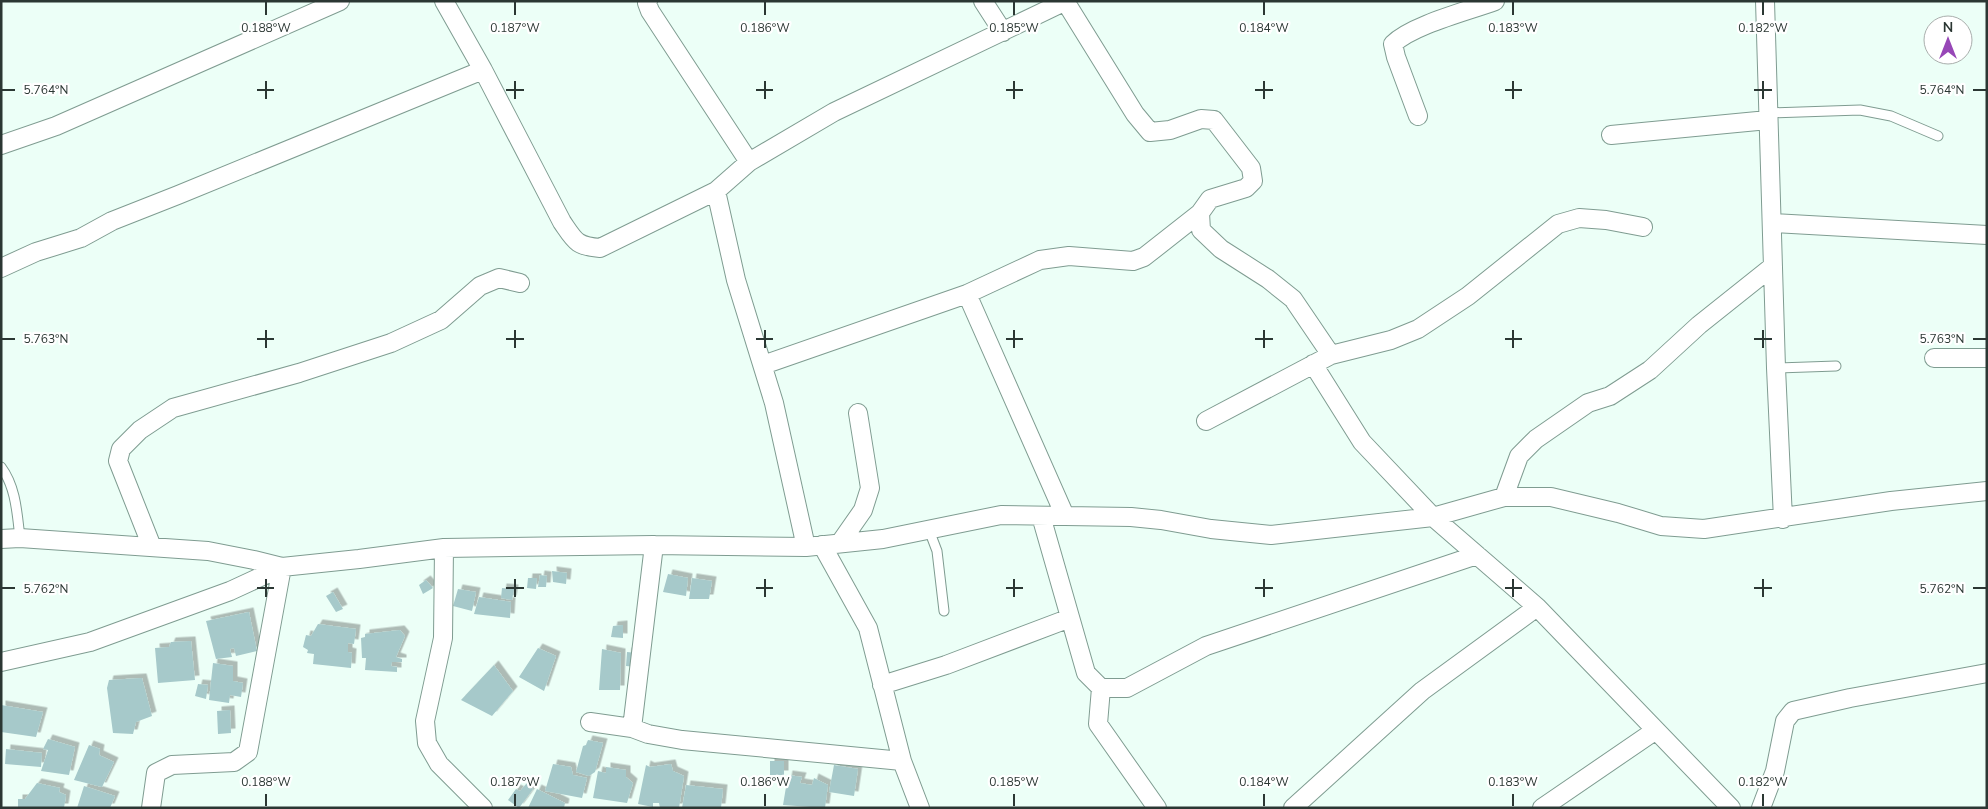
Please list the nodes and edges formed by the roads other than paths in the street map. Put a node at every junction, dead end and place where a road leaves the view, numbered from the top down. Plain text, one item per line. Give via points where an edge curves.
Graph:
1 (340, 1) edge
2 (444, 1) edge
3 (983, 1) edge
4 (1066, 1) edge
5 (1495, 1) edge
6 (1765, 1) edge
7 (646, 2) edge
8 (1003, 32) junction
9 (483, 70) junction
10 (1418, 116) dead end
11 (1768, 116) junction
12 (1611, 135) dead end
13 (1938, 136) dead end
14 (1, 146) edge
15 (749, 162) junction
16 (716, 191) junction
17 (1200, 213) junction
18 (1772, 223) junction
19 (1642, 227) dead end
20 (1987, 235) edge
21 (1773, 266) junction
22 (1, 268) edge
23 (520, 283) dead end
24 (967, 294) junction
25 (1331, 355) junction
26 (1934, 358) dead end
27 (1987, 358) edge
28 (1313, 364) junction
29 (763, 365) junction
30 (1836, 366) dead end
31 (1776, 368) junction
32 (858, 413) dead end
33 (1206, 421) dead end
34 (1, 466) edge
35 (1987, 491) edge
36 (1504, 497) junction
37 (1040, 516) junction
38 (1065, 516) junction
39 (1433, 517) junction
40 (1783, 519) junction
41 (929, 530) junction
42 (20, 538) junction
43 (1, 539) edge
44 (654, 544) junction
45 (823, 545) junction
46 (152, 547) junction
47 (444, 548) junction
48 (1477, 555) junction
49 (282, 567) junction
50 (1537, 607) junction
51 (944, 610) dead end
52 (1070, 618) junction
53 (1, 662) edge
54 (1987, 673) edge
55 (882, 685) junction
56 (1101, 688) junction
57 (590, 722) dead end
58 (632, 728) junction
59 (1656, 730) junction
60 (902, 761) junction
61 (151, 808) edge
62 (483, 808) edge
63 (920, 808) edge
64 (1157, 808) edge
65 (1293, 808) edge
66 (1542, 808) edge
67 (1731, 808) edge
68 (1761, 808) edge

1 - 14 street via 56,126
2 - 9 street
3 - 8 street
4 - 8 street
4 - 17 street via 1135,114 1150,132 1170,130 1201,119 1214,120 1251,168 1253,181 1246,188 1210,199
5 - 10 street via 1401,36 1393,44
6 - 11 street
7 - 15 street
8 - 15 street via 834,112
9 - 16 street via 562,222 572,238 584,247 600,248
9 - 22 street via 154,203 81,238 36,252
11 - 12 street
11 - 13 lane via 1860,110 1891,116
11 - 18 street
15 - 16 street
16 - 29 street via 736,280
17 - 24 street via 1144,257 1133,261 1054,257 1040,260
17 - 25 street via 1201,230 1221,249 1293,299
18 - 20 street
18 - 21 street
19 - 25 street via 1579,218 1558,224 1468,296 1418,329 1391,340
21 - 31 street
21 - 36 street via 1699,325 1650,370 1610,396 1588,403 1536,439 1519,456
23 - 46 street via 499,278 480,286 441,320 391,343 173,408 140,430 121,449 118,461
24 - 29 street
24 - 38 street
25 - 28 street
26 - 27 street
28 - 33 street
28 - 39 street via 1362,442
29 - 45 street
30 - 31 lane
31 - 40 street
32 - 45 street via 870,488 863,510
34 - 42 lane via 16,499
35 - 40 street via 1891,501
36 - 39 street
36 - 40 street via 1551,497 1661,526 1704,529
37 - 38 street
37 - 41 street via 1001,515
37 - 52 street
38 - 39 street via 1131,517 1271,535
39 - 48 street
41 - 45 street
41 - 51 lane via 937,552
42 - 43 street
42 - 46 street
44 - 45 street
44 - 47 street
44 - 58 street
45 - 55 street via 868,628
46 - 49 street via 208,551
47 - 49 street
47 - 62 street via 443,638 424,722 426,743 439,764
48 - 50 street
48 - 56 street via 1206,646 1127,688
49 - 53 street via 230,591 90,642
49 - 61 street via 248,752 234,762 172,765 156,773
50 - 59 street
50 - 65 street via 1422,691
52 - 55 street via 946,665
52 - 56 street via 1086,673
54 - 68 street via 1792,711 1784,721 1775,771
55 - 60 street
56 - 64 street via 1098,724
57 - 58 street
58 - 60 street via 682,740
59 - 66 street
59 - 67 street
60 - 63 street

